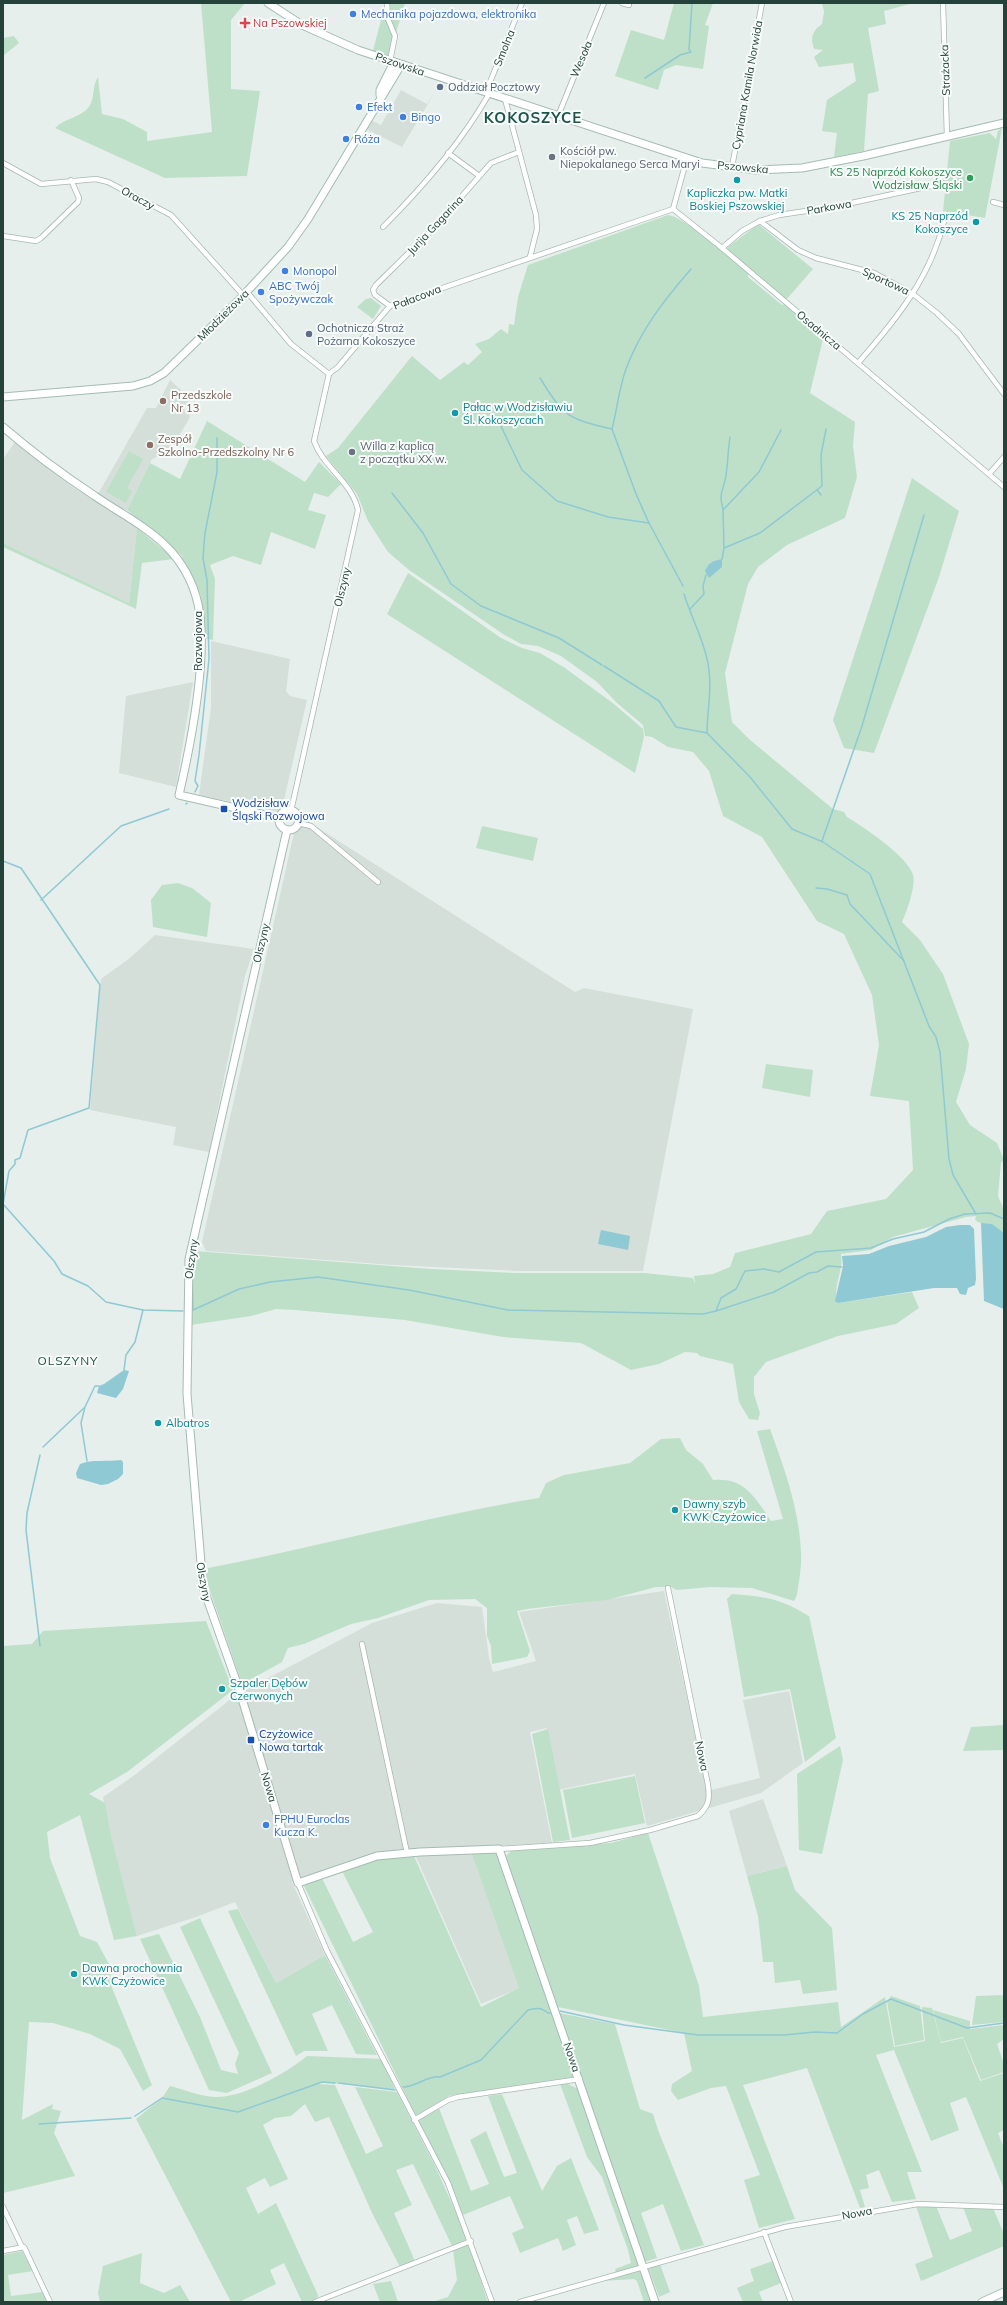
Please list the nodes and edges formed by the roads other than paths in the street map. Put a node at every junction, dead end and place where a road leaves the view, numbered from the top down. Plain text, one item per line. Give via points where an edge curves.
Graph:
1 (268, 3) edge
2 (387, 3) edge
3 (522, 3) edge
4 (604, 3) edge
5 (622, 3) edge
6 (762, 3) edge
7 (943, 3) edge
8 (630, 5) dead end
9 (395, 62) junction
10 (487, 93) junction
11 (505, 99) junction
12 (558, 116) junction
13 (1004, 124) edge
14 (948, 137) junction
15 (519, 152) junction
16 (448, 153) junction
17 (687, 158) junction
18 (3, 163) edge
19 (732, 167) junction
20 (478, 175) junction
21 (71, 180) junction
22 (944, 183) dead end
23 (993, 202) dead end
24 (1004, 205) edge
25 (673, 209) junction
26 (760, 221) junction
27 (944, 221) dead end
28 (383, 227) dead end
29 (3, 236) edge
30 (722, 248) junction
31 (530, 257) junction
32 (245, 293) junction
33 (913, 294) junction
34 (390, 306) junction
35 (858, 363) junction
36 (329, 374) junction
37 (1004, 394) edge
38 (3, 397) edge
39 (3, 427) edge
40 (1004, 457) edge
41 (989, 474) junction
42 (1004, 487) edge
43 (291, 811) junction
44 (279, 818) junction
45 (298, 823) junction
46 (286, 830) junction
47 (378, 882) dead end
48 (668, 1588) dead end
49 (362, 1644) dead end
50 (240, 1692) joint
51 (499, 1849) junction
52 (407, 1853) junction
53 (298, 1883) junction
54 (580, 2079) junction
55 (414, 2120) junction
56 (3, 2207) edge
57 (1004, 2207) edge
58 (764, 2232) junction
59 (471, 2241) junction
60 (22, 2247) junction
61 (3, 2251) edge
62 (643, 2266) junction
63 (1004, 2292) edge
64 (50, 2302) edge
65 (315, 2302) edge
66 (492, 2302) edge
67 (520, 2302) edge
68 (655, 2302) edge
69 (791, 2302) edge
70 (982, 2302) edge

1 - 9 street, Pszowska via 302,25 358,50
2 - 9 street via 388,18 395,36
3 - 10 street, Smolna
4 - 12 street, Wesoła
5 - 8 street
6 - 19 street, Cypriana Kamila Norwida
7 - 14 street, Strażacka
9 - 10 street, Pszowska
9 - 32 street, Młodzieżowa via 380,96 308,219 288,247
10 - 11 street, Pszowska
10 - 16 street, Smolna via 476,116
11 - 12 street, Pszowska
11 - 15 street
12 - 17 street, Pszowska
13 - 14 street, Pszowska
14 - 19 street, Pszowska via 802,168 756,170
15 - 20 street, Jurija Gagarina via 497,159
15 - 31 street via 536,215 537,229
16 - 20 street
16 - 28 street, Smolna via 410,200
17 - 19 street, Pszowska
17 - 25 street
18 - 21 street, Oraczy via 41,184
20 - 34 street, Jurija Gagarina via 434,228 376,285 373,290 375,295
21 - 29 street via 79,198 78,202 41,238 29,240
21 - 32 street, Oraczy via 90,178 108,182 171,215
22 - 26 street, Parkowa via 833,207 779,215
23 - 24 street
25 - 30 street, Osadnicza
25 - 31 street, Pałacowa
26 - 30 street, Parkowa via 742,231
26 - 33 street, Sportowa via 798,250 816,258 874,274
27 - 33 street via 928,269
30 - 35 street, Osadnicza
31 - 34 street, Pałacowa
32 - 36 street, Oraczy via 291,344
32 - 38 street, Młodzieżowa via 164,373 150,381 133,386
33 - 35 street
33 - 37 street, Sportowa via 959,334
34 - 36 street, Pałacowa via 338,367
35 - 41 street, Osadnicza
36 - 43 street, Olszyny via 314,441 318,451 355,498 358,510
39 - 44 street, Rozwojowa via 48,463 159,539 175,555 189,578 199,614 200,667 192,736 179,795
40 - 41 street
41 - 42 street, Osadnicza
43 - 44 street via 284,812
43 - 45 street via 297,815
44 - 46 street via 280,826
45 - 46 street via 295,828
45 - 47 street via 311,826
46 - 50 street, Olszyny via 187,1276 187,1394 202,1578
48 - 51 street, Nowa via 708,1785 708,1805 698,1816 613,1839
49 - 52 street
50 - 53 street, Nowa
51 - 52 street, Nowa
51 - 54 street, Nowa
52 - 53 street, Nowa via 377,1856
53 - 55 street, Nowa via 327,1951
54 - 55 street via 458,2097
54 - 62 street, Nowa
55 - 59 street, Nowa via 448,2183
56 - 60 street
57 - 58 street, Nowa via 918,2204 893,2206
58 - 62 street, Nowa
58 - 69 street
59 - 65 street
59 - 66 street, Nowa
60 - 61 street
60 - 64 street
62 - 67 street, Nowa
62 - 68 street, Nowa
63 - 70 street

